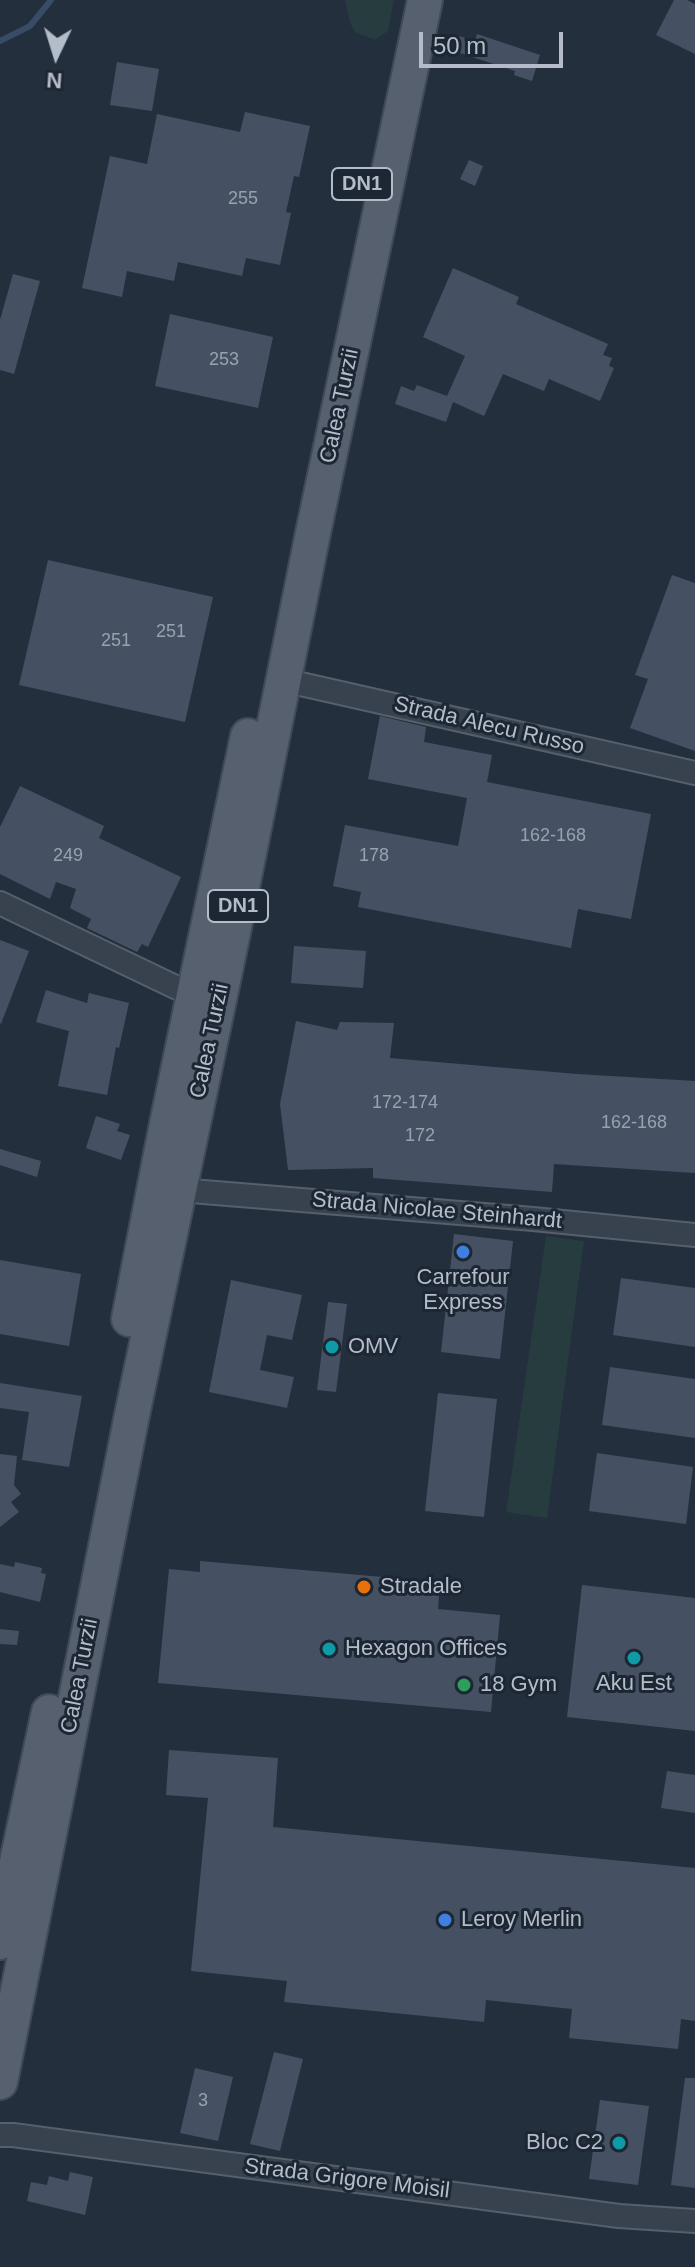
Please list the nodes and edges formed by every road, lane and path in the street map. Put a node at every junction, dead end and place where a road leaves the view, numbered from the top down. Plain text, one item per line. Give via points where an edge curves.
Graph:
1 (401, 0) edge
2 (425, 0) edge
3 (283, 680) junction
4 (695, 773) edge
5 (0, 903) edge
6 (194, 996) junction
7 (179, 1190) junction
8 (695, 1235) edge
9 (0, 1942) edge
10 (0, 2082) edge
11 (0, 2135) edge
12 (695, 2221) edge

1 - 6 main road, Calea Turzii / DN1
2 - 3 main road, Calea Turzii / DN1
3 - 4 street, Strada Alecu Russo
3 - 7 main road, Calea Turzii / DN1
5 - 6 street
6 - 9 main road, Calea Turzii / DN1
7 - 8 street, Strada Nicolae Steinhardt
7 - 10 main road, Calea Turzii / DN1
11 - 12 street, Strada Grigore Moisil via 619,2216

